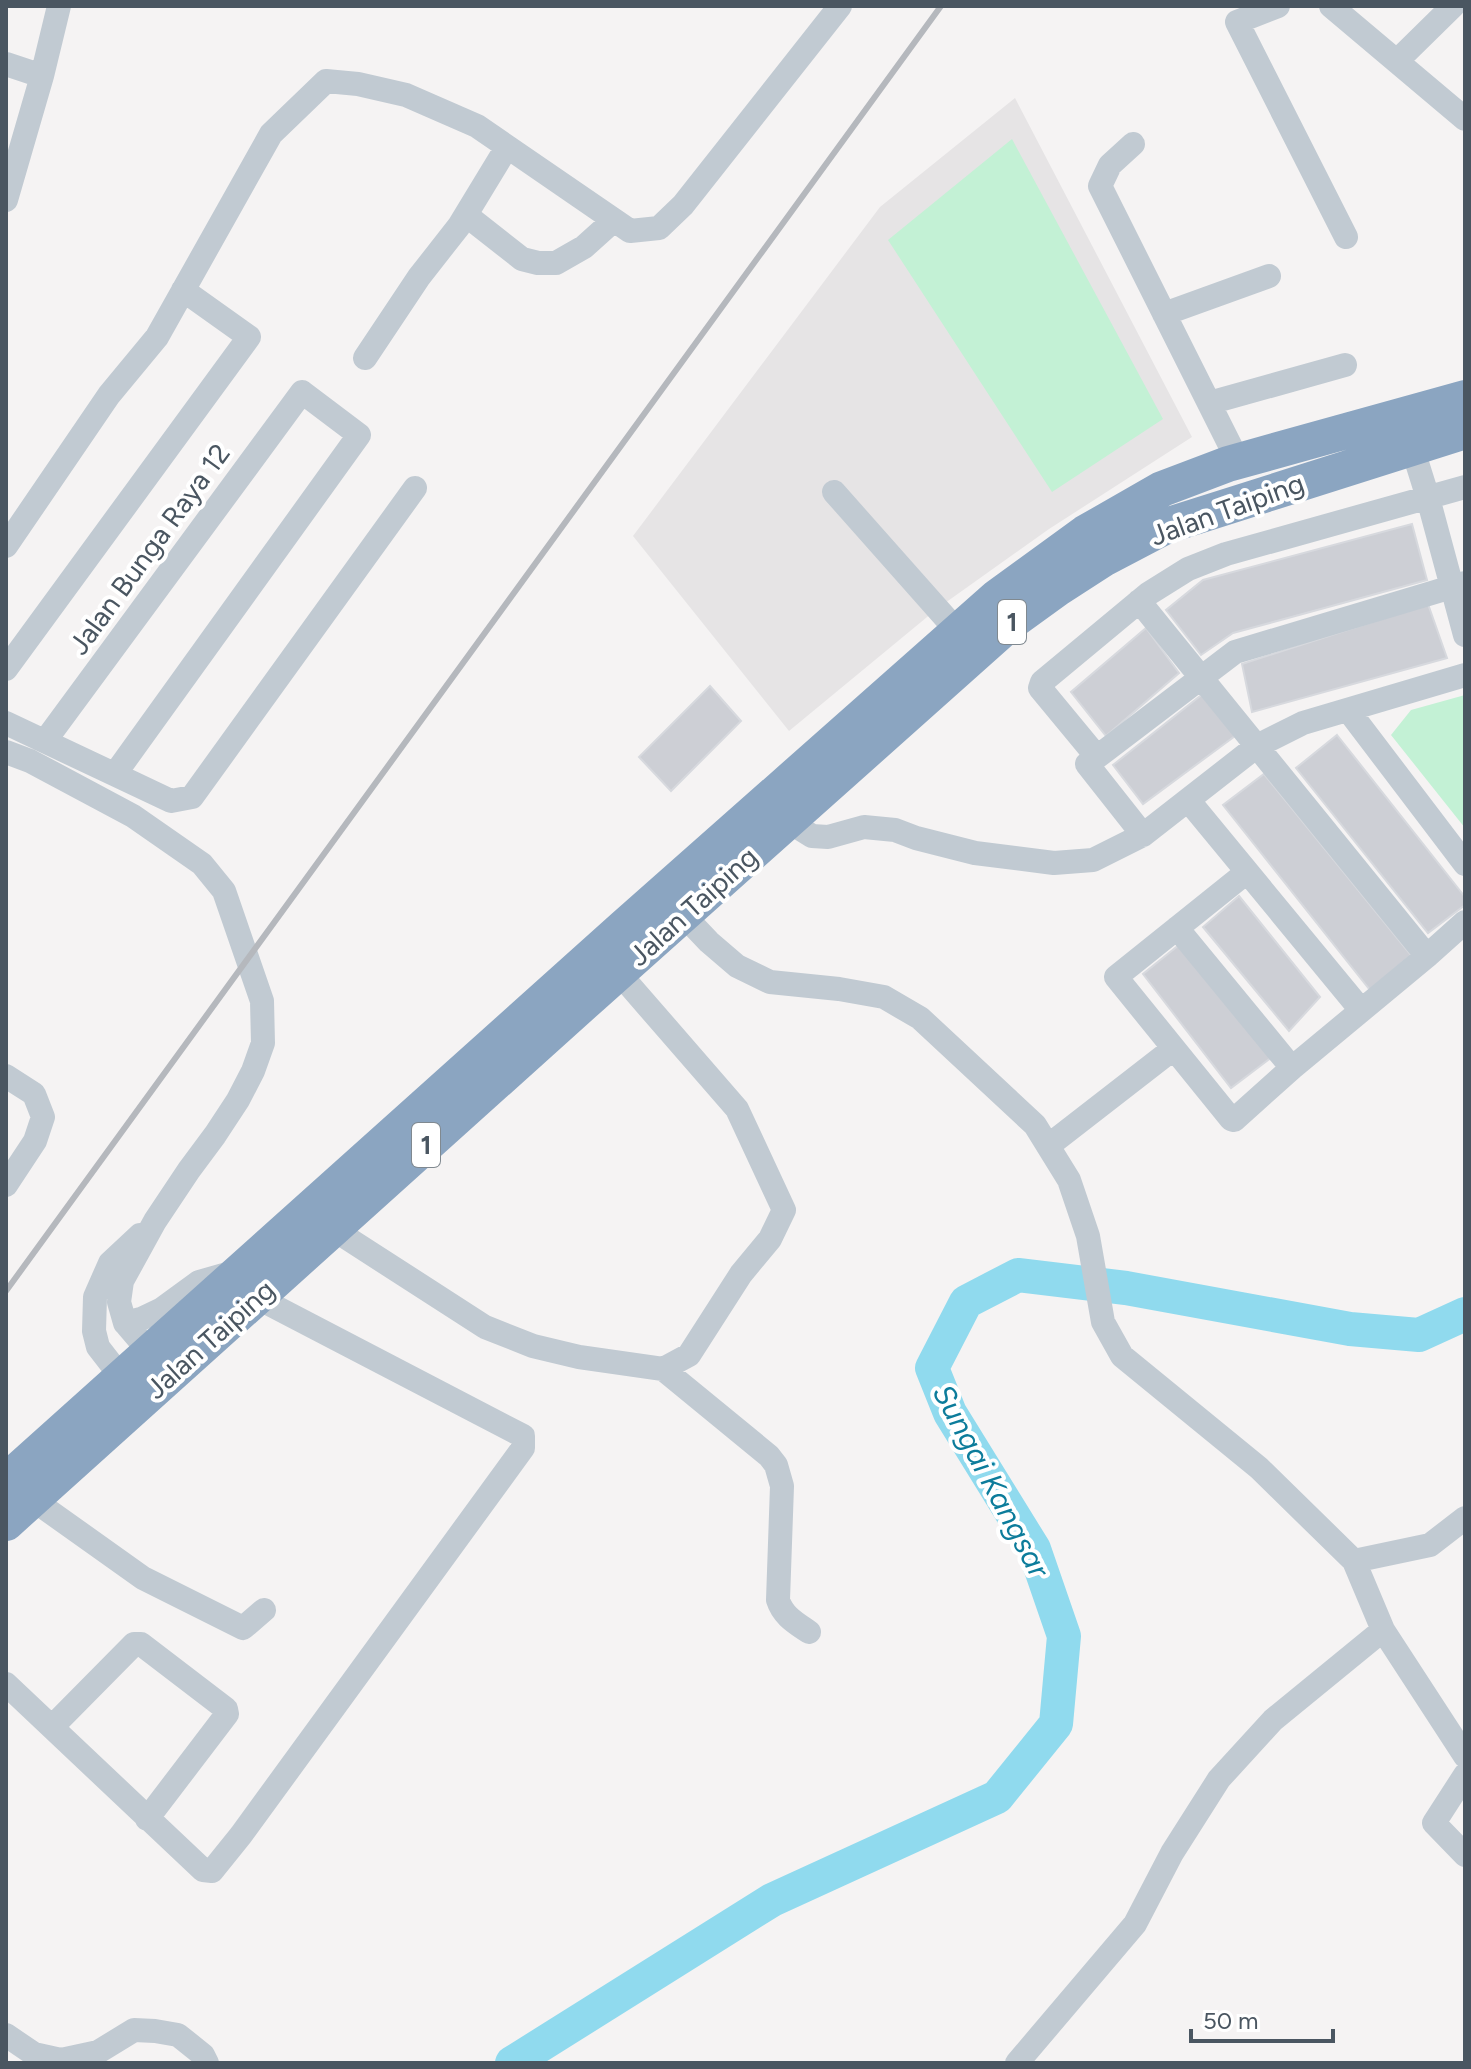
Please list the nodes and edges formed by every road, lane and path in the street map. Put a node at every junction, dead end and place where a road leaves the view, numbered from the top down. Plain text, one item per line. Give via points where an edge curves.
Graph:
1 (59, 6) edge
2 (840, 6) edge
3 (1278, 6) edge
4 (1331, 6) edge
5 (1453, 6) edge
6 (1397, 61) junction
7 (6, 64) edge
8 (42, 76) junction
9 (1465, 119) edge
10 (1133, 144) dead end
11 (507, 147) junction
12 (6, 200) edge
13 (466, 215) junction
14 (614, 220) junction
15 (1346, 237) dead end
16 (1269, 276) dead end
17 (183, 290) junction
18 (1164, 314) junction
19 (365, 358) dead end
20 (1345, 365) dead end
21 (1465, 398) edge
22 (1209, 403) junction
23 (1465, 431) edge
24 (1407, 432) junction
25 (1238, 461) junction
26 (1465, 487) edge
27 (415, 488) dead end
28 (834, 492) dead end
29 (1428, 498) junction
30 (6, 546) edge
31 (1458, 585) edge
32 (1139, 601) junction
33 (1465, 635) edge
34 (968, 642) junction
35 (6, 669) edge
36 (1465, 675) edge
37 (1201, 677) junction
38 (1348, 710) junction
39 (6, 723) edge
40 (45, 741) junction
41 (1257, 746) junction
42 (6, 752) edge
43 (1097, 757) junction
44 (115, 774) junction
45 (1188, 800) junction
46 (788, 821) junction
47 (1143, 835) junction
48 (1465, 864) edge
49 (1247, 872) junction
50 (673, 904) junction
51 (1465, 922) edge
52 (1177, 928) junction
53 (1427, 956) junction
54 (618, 972) junction
55 (1361, 1010) junction
56 (1173, 1049) junction
57 (1292, 1068) junction
58 (6, 1076) edge
59 (1048, 1146) junction
60 (6, 1185) edge
61 (155, 1221) junction
62 (333, 1229) junction
63 (249, 1283) junction
64 (125, 1323) junction
65 (160, 1364) junction
66 (663, 1369) junction
67 (132, 1389) junction
68 (15, 1501) edge
69 (1465, 1518) edge
70 (1354, 1561) junction
71 (264, 1610) dead end
72 (1383, 1630) junction
73 (809, 1632) dead end
74 (6, 1684) edge
75 (52, 1727) junction
76 (1465, 1756) edge
77 (1465, 1775) edge
78 (147, 1819) junction
79 (1465, 1855) edge
80 (6, 2035) edge
81 (207, 2063) edge
82 (1017, 2063) edge

1 - 8 street
2 - 14 street via 683,205 659,228 630,231
3 - 15 street via 1237,22
4 - 6 street
5 - 6 street
6 - 9 street
7 - 8 street
8 - 12 street
10 - 18 street via 1110,165 1100,186
11 - 13 street
11 - 14 street
11 - 17 street via 477,126 406,95 326,81 271,134
13 - 14 street via 522,259 538,263 556,263
13 - 19 street
16 - 18 street
17 - 30 street via 157,337 109,395
17 - 35 street via 249,337
18 - 22 street
20 - 22 street
21 - 24 highway, Jalan Taiping / 1
22 - 25 street
23 - 24 highway, Jalan Taiping / 1
24 - 25 highway, Jalan Taiping / 1
24 - 29 street
24 - 34 highway, Jalan Taiping / 1 via 1166,526 1105,558 1010,623
25 - 34 highway, Jalan Taiping / 1 via 1162,489 1085,533 997,597
26 - 29 street
27 - 44 street via 192,797 171,801
28 - 34 street
29 - 31 street
29 - 32 street via 1226,554 1188,569
31 - 33 street
31 - 37 street via 1235,652
32 - 37 street
32 - 43 street via 1046,677 1040,688
34 - 46 highway, Jalan Taiping / 1
34 - 50 highway, Jalan Taiping / 1
36 - 38 street
37 - 41 street
37 - 43 street
38 - 41 street via 1303,723
38 - 48 street
39 - 40 street
40 - 44 street
40 - 44 street, Jalan Bunga Raya 12 via 302,392 359,435
41 - 45 street
41 - 53 street
42 - 61 street via 133,816 202,864 224,891 262,1001 263,1043 253,1071
43 - 47 street via 1087,764
45 - 47 street
45 - 49 street
46 - 47 street via 812,836 864,827 895,830 975,853 1054,863 1093,860
46 - 50 highway, Jalan Taiping / 1
49 - 52 street
49 - 55 street
50 - 54 highway, Jalan Taiping / 1
50 - 59 street via 737,966 770,982 884,997 920,1018 1035,1125
50 - 63 highway, Jalan Taiping / 1
51 - 53 street
52 - 56 street via 1116,977
52 - 57 street
53 - 55 street
54 - 62 highway, Jalan Taiping / 1
54 - 66 street via 737,1109 784,1210 770,1239 689,1355
55 - 57 street
56 - 57 street via 1234,1120
56 - 59 street
58 - 60 street via 34,1094 43,1117 35,1141
59 - 70 street via 1069,1180 1088,1236 1103,1322 1122,1356 1259,1468
61 - 64 street via 122,1281 119,1302
61 - 67 street via 110,1263 95,1297 98,1347
62 - 63 highway, Jalan Taiping / 1
62 - 66 street via 485,1327 579,1357
63 - 64 street via 199,1282 162,1309
63 - 65 highway, Jalan Taiping / 1
63 - 78 street via 523,1436 523,1448 212,1871 203,1870
64 - 65 street
65 - 67 highway, Jalan Taiping / 1
66 - 73 street via 776,1465 782,1486 778,1600 788,1617
67 - 68 highway, Jalan Taiping / 1
68 - 71 street via 143,1578 243,1628
69 - 70 street via 1430,1545
70 - 72 street
72 - 76 street
72 - 82 street via 1273,1720 1219,1779 1135,1924
74 - 75 street
75 - 78 street
75 - 78 street via 134,1644 141,1644 226,1709
77 - 79 street via 1434,1823
80 - 81 street via 34,2054 61,2060 98,2052 134,2030 155,2031 178,2035

